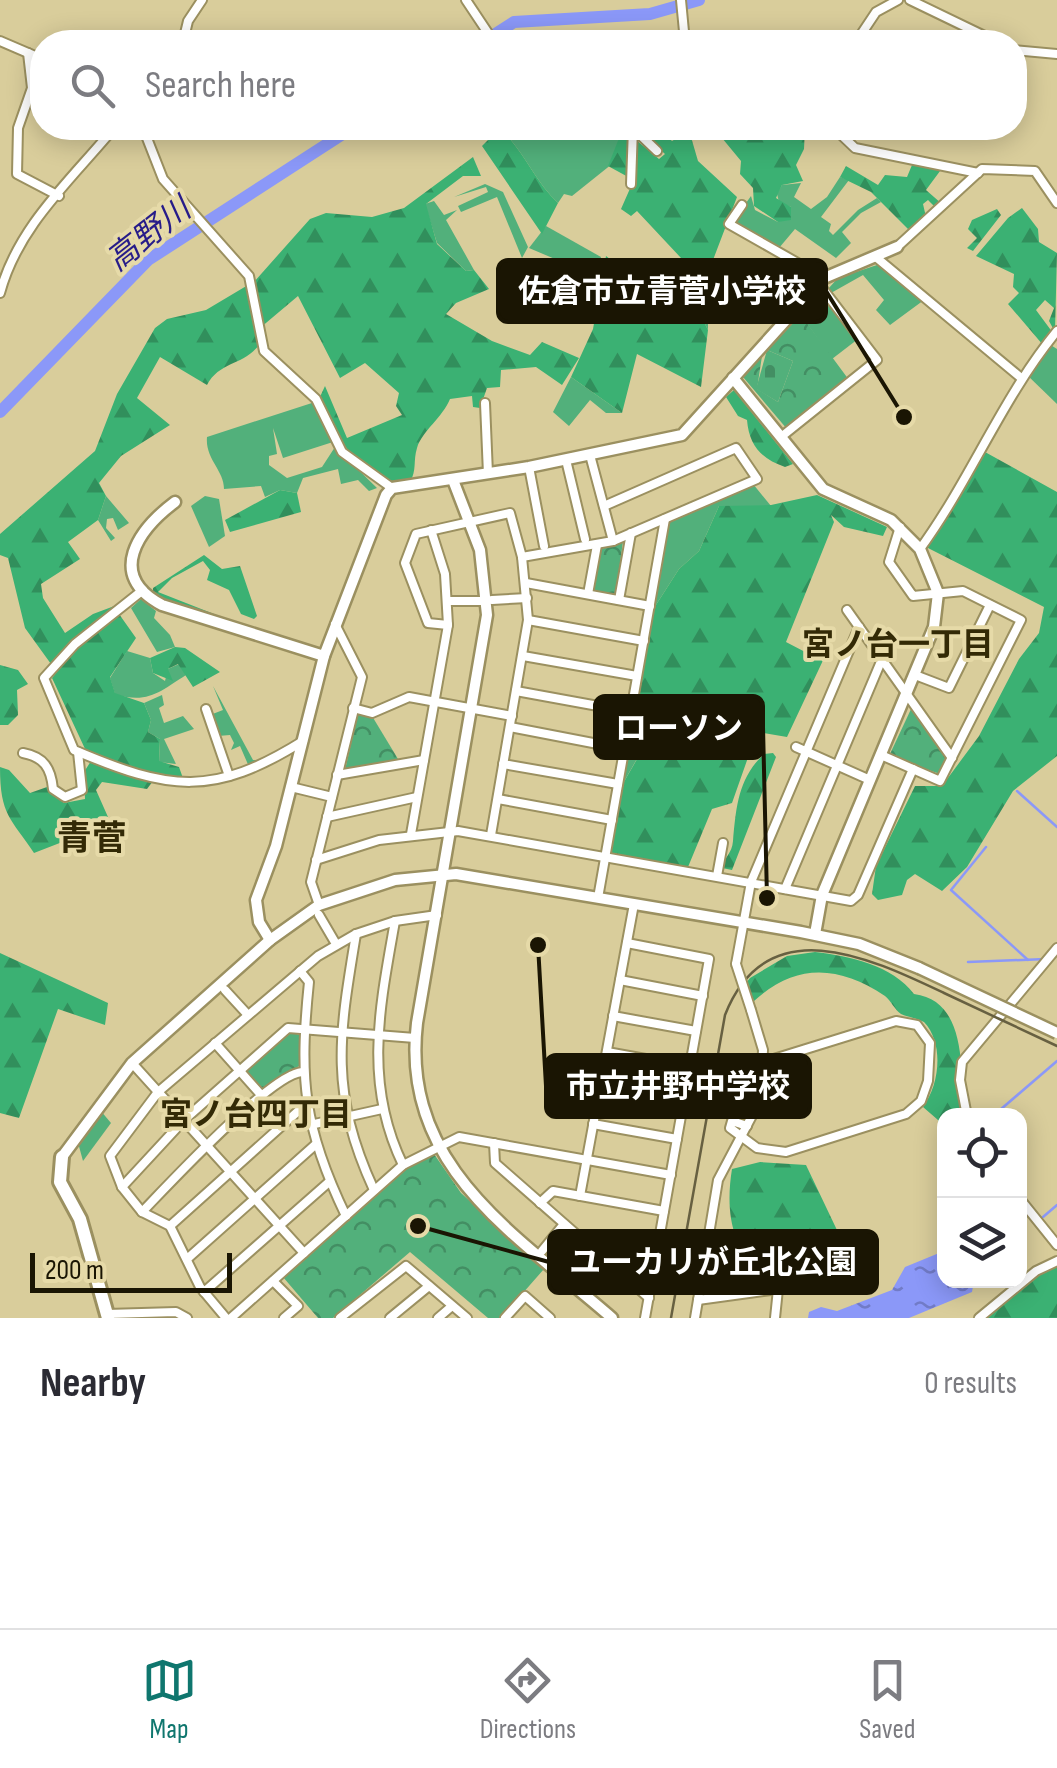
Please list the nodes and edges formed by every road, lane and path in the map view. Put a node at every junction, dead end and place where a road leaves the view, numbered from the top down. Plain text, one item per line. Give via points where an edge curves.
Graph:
1 (202, 0) edge
2 (466, 0) edge
3 (681, 0) edge
4 (898, 0) edge
5 (910, 0) edge
6 (186, 30) edge
7 (486, 30) edge
8 (683, 30) edge
9 (864, 30) edge
10 (972, 30) edge
11 (0, 41) edge
12 (1027, 51) edge
13 (28, 53) joint
14 (1057, 54) edge
15 (30, 70) edge
16 (30, 94) edge
17 (104, 140) edge
18 (147, 140) edge
19 (631, 140) edge
20 (645, 140) edge
21 (847, 140) edge
22 (657, 151) dead end
23 (978, 173) junction
24 (1056, 178) edge
25 (630, 184) dead end
26 (1046, 184) junction
27 (59, 196) junction
28 (1057, 203) edge
29 (742, 205) dead end
30 (898, 247) joint
31 (877, 258) junction
32 (822, 281) junction
33 (0, 293) edge
34 (1057, 331) edge
35 (733, 378) junction
36 (1020, 378) junction
37 (485, 403) dead end
38 (780, 437) junction
39 (590, 455) junction
40 (566, 460) junction
41 (528, 467) junction
42 (488, 474) junction
43 (453, 480) junction
44 (392, 488) junction
45 (175, 502) dead end
46 (604, 506) junction
47 (665, 519) junction
48 (470, 522) junction
49 (900, 527) junction
50 (431, 530) junction
51 (631, 532) junction
52 (585, 539) dead end
53 (612, 541) junction
54 (597, 545) junction
55 (544, 546) dead end
56 (920, 549) junction
57 (522, 557) junction
58 (526, 583) junction
59 (143, 590) junction
60 (938, 593) junction
61 (588, 594) junction
62 (527, 598) junction
63 (619, 600) junction
64 (448, 601) junction
65 (990, 605) junction
66 (650, 606) junction
67 (847, 610) dead end
68 (528, 620) junction
69 (335, 623) junction
70 (448, 625) junction
71 (859, 627) junction
72 (644, 641) junction
73 (324, 656) junction
74 (523, 656) junction
75 (882, 660) junction
76 (915, 674) junction
77 (637, 676) junction
78 (516, 691) junction
79 (907, 694) junction
80 (434, 702) junction
81 (206, 708) dead end
82 (353, 708) junction
83 (472, 710) junction
84 (631, 712) junction
85 (512, 716) junction
86 (510, 727) junction
87 (303, 740) junction
88 (796, 747) dead end
89 (624, 749) junction
90 (78, 752) junction
91 (806, 752) junction
92 (23, 753) dead end
93 (881, 755) junction
94 (952, 758) junction
95 (424, 760) junction
96 (504, 764) junction
97 (837, 765) junction
98 (913, 769) junction
99 (338, 775) junction
100 (229, 776) junction
101 (870, 780) junction
102 (618, 784) junction
103 (291, 787) junction
104 (332, 797) junction
105 (418, 797) junction
106 (498, 799) junction
107 (327, 817) junction
108 (612, 820) junction
109 (452, 832) junction
110 (411, 834) junction
111 (491, 835) junction
112 (723, 843) dead end
113 (605, 856) junction
114 (316, 860) junction
115 (445, 873) junction
116 (717, 876) junction
117 (751, 882) junction
118 (784, 888) junction
119 (822, 895) junction
120 (598, 898) junction
121 (634, 904) junction
122 (319, 910) junction
123 (437, 915) junction
124 (395, 920) junction
125 (744, 923) junction
126 (356, 934) junction
127 (815, 934) junction
128 (270, 940) junction
129 (626, 943) junction
130 (336, 944) junction
131 (1057, 948) edge
132 (300, 971) junction
133 (620, 980) junction
134 (225, 990) dead end
135 (703, 996) junction
136 (248, 1016) junction
137 (613, 1016) junction
138 (304, 1029) junction
139 (696, 1031) junction
140 (340, 1032) junction
141 (1057, 1033) edge
142 (375, 1035) junction
143 (415, 1038) junction
144 (215, 1043) junction
145 (606, 1052) junction
146 (764, 1062) junction
147 (132, 1063) junction
148 (690, 1067) junction
149 (240, 1071) junction
150 (302, 1072) junction
151 (600, 1087) junction
152 (158, 1092) junction
153 (262, 1096) junction
154 (684, 1102) junction
155 (306, 1105) junction
156 (965, 1108) edge
157 (382, 1109) junction
158 (347, 1117) junction
159 (184, 1120) junction
160 (593, 1124) junction
161 (310, 1125) junction
162 (747, 1126) junction
163 (740, 1138) junction
164 (677, 1139) junction
165 (494, 1143) junction
166 (316, 1144) junction
167 (207, 1146) junction
168 (438, 1147) junction
169 (62, 1156) joint
170 (587, 1160) junction
171 (402, 1165) junction
172 (231, 1172) junction
173 (671, 1175) junction
174 (329, 1182) junction
175 (122, 1187) junction
176 (374, 1190) junction
177 (580, 1196) junction
178 (255, 1199) junction
179 (540, 1203) junction
180 (1027, 1208) edge
181 (664, 1211) junction
182 (142, 1212) junction
183 (346, 1216) junction
184 (564, 1224) junction
185 (170, 1226) junction
186 (280, 1226) junction
187 (1057, 1245) edge
188 (658, 1247) junction
189 (542, 1250) dead end
190 (595, 1250) junction
191 (304, 1253) junction
192 (706, 1256) junction
193 (187, 1259) junction
194 (1057, 1261) edge
195 (273, 1281) junction
196 (429, 1286) junction
197 (780, 1289) junction
198 (204, 1292) junction
199 (649, 1298) junction
200 (698, 1300) junction
201 (452, 1306) junction
202 (107, 1316) edge
203 (187, 1318) edge
204 (228, 1318) edge
205 (284, 1318) edge
206 (340, 1318) edge
207 (390, 1318) edge
208 (438, 1318) edge
209 (467, 1318) edge
210 (505, 1318) edge
211 (550, 1318) edge
212 (612, 1318) edge
213 (645, 1318) edge
214 (695, 1318) edge
215 (774, 1318) edge
216 (979, 1318) edge

1 - 6 street
2 - 7 street
3 - 8 street
4 - 9 street via 876,12
5 - 10 street
11 - 13 street
12 - 14 street
13 - 15 street
16 - 27 street via 18,128 16,174
17 - 27 street
18 - 44 street via 155,168 249,276 259,337 272,361 316,399 348,459
19 - 25 street
20 - 22 street
21 - 23 street via 855,148
23 - 26 street via 1035,171
23 - 30 street
24 - 26 street
26 - 28 street
27 - 33 street via 22,236
29 - 32 street via 729,224
30 - 31 street
31 - 32 street
31 - 36 street
32 - 35 street
32 - 38 street via 877,360
34 - 36 street
35 - 38 street
35 - 39 street via 682,435
36 - 56 street via 951,506
37 - 42 street
38 - 49 street via 830,494
39 - 40 street
39 - 46 street
40 - 41 street
40 - 52 street
41 - 42 street
41 - 55 street
42 - 43 street
43 - 44 street
43 - 48 street
44 - 69 street
45 - 59 street via 137,539 134,570
46 - 47 street via 736,448 756,479
46 - 53 street
47 - 51 street
47 - 66 street
48 - 50 street
48 - 57 street via 510,513
48 - 83 street via 488,600
49 - 56 street
49 - 60 street via 889,562 913,596
50 - 64 street
50 - 70 street via 416,534 405,563 428,623
51 - 53 street
51 - 63 street
53 - 54 street
54 - 57 street
54 - 61 street
56 - 60 street
57 - 58 street
58 - 61 street
58 - 62 street
59 - 73 street via 162,605
59 - 90 street via 44,678
60 - 65 street via 963,591
60 - 76 street via 936,621
61 - 63 street
62 - 64 street
62 - 68 street
63 - 66 street
64 - 70 street
65 - 76 street via 949,688
65 - 94 street via 1021,620
66 - 72 street
67 - 71 street
68 - 72 street
68 - 74 street
69 - 73 street
69 - 82 street via 362,677
70 - 80 street
71 - 75 street
71 - 91 street
72 - 77 street
73 - 87 street
74 - 77 street
74 - 78 street
75 - 79 street
75 - 97 street
76 - 79 street
77 - 84 street
78 - 84 street
78 - 85 street
79 - 93 street
79 - 94 street
80 - 82 street via 410,697 372,713
80 - 83 street
80 - 95 street
81 - 100 street
82 - 99 street
83 - 85 street
83 - 109 street
84 - 89 street
85 - 86 street
86 - 89 street
86 - 96 street
87 - 100 street via 254,771
87 - 103 street
88 - 91 street
89 - 102 street
90 - 92 street via 82,790 64,797 53,789 42,761
90 - 100 street via 166,783
91 - 97 street
91 - 117 street
93 - 98 street
93 - 101 street
94 - 98 street via 940,781
95 - 99 street
95 - 105 street
96 - 102 street
96 - 106 street
97 - 101 street
97 - 118 street
98 - 119 street via 857,898
99 - 104 street
101 - 119 street
102 - 108 street
103 - 104 street
103 - 128 street via 256,900
104 - 107 street
105 - 107 street
105 - 110 street
106 - 108 street
106 - 111 street
107 - 114 street
108 - 113 street
109 - 110 street
109 - 111 street
109 - 115 street
110 - 114 street
111 - 113 street
112 - 116 street
113 - 116 street
113 - 120 street
114 - 122 street via 311,888
115 - 120 street
115 - 122 street via 369,886
115 - 123 street
116 - 117 street
117 - 118 street
117 - 125 street
118 - 119 street
119 - 127 street
120 - 121 street
121 - 125 street
121 - 129 street
122 - 128 street
122 - 130 street
123 - 124 street
123 - 143 street
124 - 126 street
124 - 142 street
125 - 127 street
125 - 146 street, bridge via 736,964
126 - 130 street
126 - 140 street
127 - 141 street, bridge via 919,968
128 - 147 street
129 - 133 street
129 - 135 street via 709,959
130 - 132 street
131 - 156 street via 962,1062
132 - 136 street
132 - 138 street via 309,982
133 - 135 street
133 - 137 street
134 - 136 street
135 - 139 street
136 - 144 street
137 - 139 street
137 - 145 street
138 - 140 street
138 - 149 street via 288,1028
138 - 150 street
139 - 148 street
140 - 142 street
140 - 158 street
142 - 143 street
142 - 157 street
143 - 168 street via 418,1092
144 - 149 street
144 - 152 street
145 - 148 street
145 - 151 street
146 - 162 street
146 - 163 street via 896,1020 920,1028 931,1048 926,1092 903,1116 786,1152
147 - 152 street
147 - 169 street
148 - 154 street
149 - 153 street
149 - 159 street
150 - 153 street via 289,1073
150 - 155 street
151 - 154 street
151 - 160 street
152 - 159 street
152 - 175 street via 110,1156
153 - 167 street
154 - 164 street
155 - 161 street
155 - 172 street
157 - 158 street
157 - 171 street
158 - 161 street
158 - 176 street
159 - 167 street
159 - 175 street
160 - 164 street
160 - 170 street
161 - 166 street
162 - 163 street
162 - 163 street via 730,1122
163 - 192 street via 718,1180
164 - 173 street
165 - 168 street via 460,1137
165 - 170 street
165 - 179 street via 495,1163
166 - 174 street
166 - 178 street
167 - 172 street
167 - 182 street
168 - 171 street
168 - 212 street via 466,1189
169 - 202 highway via 60,1182 82,1222
170 - 173 street
170 - 177 street
171 - 176 street
172 - 178 street
172 - 185 street
173 - 181 street
174 - 183 street
174 - 186 street
175 - 182 street
176 - 183 street
177 - 179 street via 554,1191
177 - 181 street
178 - 186 street
178 - 193 street
179 - 184 street
180 - 187 street
181 - 188 street
182 - 185 street
183 - 191 street
184 - 189 street
184 - 190 street
185 - 193 street
186 - 191 street
186 - 198 street
188 - 190 street via 607,1239
188 - 192 street, bridge
188 - 199 street
190 - 199 street
191 - 195 street
192 - 197 street via 745,1272 780,1270
192 - 200 street
193 - 198 street
194 - 216 street
195 - 204 street
195 - 205 street via 298,1306
196 - 201 street
196 - 206 street via 401,1266
196 - 207 street
197 - 200 street
197 - 215 street
198 - 204 street
199 - 213 street
200 - 214 street
201 - 208 street
201 - 209 street
202 - 203 street via 176,1312
210 - 211 street via 524,1296

